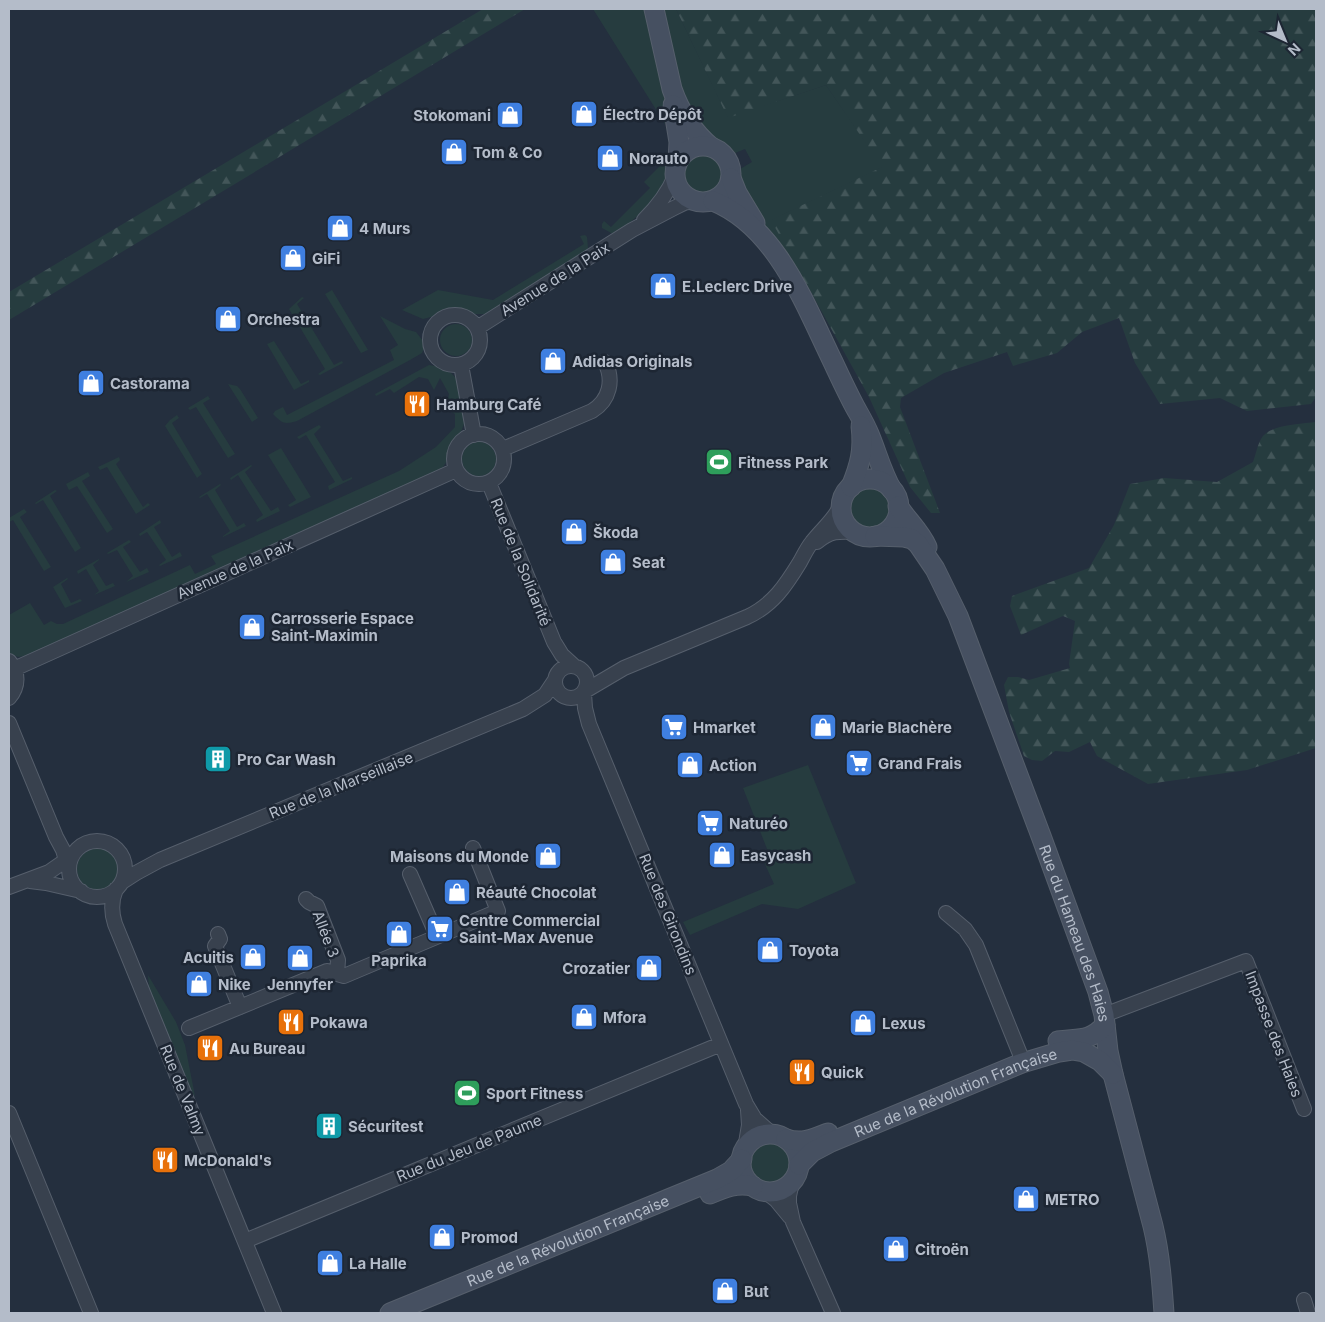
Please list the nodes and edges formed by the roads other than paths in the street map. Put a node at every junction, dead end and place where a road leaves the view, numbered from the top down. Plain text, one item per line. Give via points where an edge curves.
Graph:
1 (654, 9) edge
2 (672, 89) junction
3 (711, 147) junction
4 (676, 168) junction
5 (731, 178) junction
6 (704, 201) junction
7 (632, 230) junction
8 (763, 237) junction
9 (477, 328) junction
10 (605, 362) dead end
11 (461, 364) junction
12 (854, 406) junction
13 (474, 435) junction
14 (503, 449) junction
15 (456, 470) junction
16 (489, 483) junction
17 (851, 487) junction
18 (895, 498) junction
19 (841, 505) junction
20 (855, 532) junction
21 (875, 536) junction
22 (800, 561) junction
23 (935, 569) junction
24 (554, 642) junction
25 (12, 665) edge
26 (624, 668) junction
27 (579, 669) junction
28 (556, 677) junction
29 (585, 692) junction
30 (9, 698) edge
31 (568, 698) junction
32 (523, 709) junction
33 (9, 723) edge
34 (589, 724) junction
35 (50, 822) junction
36 (87, 844) junction
37 (473, 848) dead end
38 (118, 852) junction
39 (160, 860) junction
40 (70, 862) junction
41 (410, 874) dead end
42 (24, 882) junction
43 (119, 886) junction
44 (9, 888) edge
45 (85, 894) junction
46 (306, 899) dead end
47 (946, 913) dead end
48 (115, 924) junction
49 (218, 934) dead end
50 (437, 936) junction
51 (340, 975) junction
52 (240, 1007) junction
53 (1104, 1020) junction
54 (189, 1028) dead end
55 (721, 1044) junction
56 (1018, 1060) junction
57 (1113, 1074) junction
58 (746, 1104) junction
59 (1304, 1109) dead end
60 (9, 1113) edge
61 (779, 1137) junction
62 (743, 1154) junction
63 (799, 1164) junction
64 (792, 1182) junction
65 (759, 1189) junction
66 (793, 1222) junction
67 (244, 1241) junction
68 (90, 1313) edge
69 (274, 1313) edge
70 (390, 1313) edge
71 (420, 1313) edge
72 (833, 1313) edge
73 (1164, 1313) edge

1 - 2 street
2 - 3 street via 692,129
2 - 4 street via 679,142
3 - 4 street via 690,149 683,154
3 - 5 street via 726,158
4 - 6 street via 676,183 682,193 688,198
4 - 7 street, Avenue de la Paix via 671,185 658,204
5 - 6 street via 725,192
5 - 8 street
6 - 7 street, Avenue de la Paix via 684,203
6 - 8 street via 726,207
7 - 9 street, Avenue de la Paix
8 - 12 street via 793,282
9 - 11 street via 478,350 470,360
9 - 11 street via 465,317 453,315 441,320 432,330 430,339 436,356 449,364
10 - 14 street via 610,374 608,390 597,408
11 - 13 street
12 - 17 street via 862,433 862,453
12 - 18 street
13 - 14 street via 491,437
13 - 15 street via 457,447 454,458
14 - 16 street via 503,469
15 - 16 street via 471,484
15 - 25 street, Avenue de la Paix
16 - 24 street, Rue de la Solidarité
17 - 18 street via 863,480 874,480 884,484
17 - 19 street
18 - 21 street via 897,516 892,526
18 - 23 street, Rue du Hameau des Haies via 925,541
19 - 20 street via 845,522
19 - 22 street
20 - 21 street
20 - 22 street via 828,534
21 - 23 street, Rue du Hameau des Haies via 912,539
22 - 26 street via 780,593 760,610
23 - 53 street, Rue du Hameau des Haies via 973,653 1096,986
24 - 27 street, Rue de la Solidarité via 562,655
24 - 28 street, Rue de la Solidarité
25 - 30 street via 17,679
26 - 27 street via 600,674
26 - 29 street
27 - 28 street via 564,668
27 - 29 street via 588,681
28 - 31 street via 558,692
28 - 32 street, Rue de la Marseillaise via 545,695
29 - 31 street
29 - 34 street, Rue des Girondins
31 - 32 street, Rue de la Marseillaise
31 - 34 street, Rue des Girondins
32 - 39 street, Rue de la Marseillaise
33 - 35 street
34 - 55 street, Rue des Girondins
35 - 36 street via 67,839
35 - 40 street
36 - 38 street via 104,842
36 - 40 street
37 - 50 street via 498,911
38 - 39 street, Rue de la Marseillaise via 141,861
38 - 43 street via 125,866
39 - 43 street, Rue de la Marseillaise via 136,872
40 - 42 street
40 - 45 street via 74,884
41 - 50 street
42 - 44 street
42 - 45 street via 46,882
43 - 45 street via 106,896
43 - 48 street, Rue de Valmy via 112,906
45 - 48 street, Rue de Valmy via 102,907
46 - 51 street, Allée 3 via 317,906 338,960
47 - 56 street via 965,929 976,945
48 - 67 street, Rue de Valmy
49 - 52 street via 220,939 216,946
50 - 51 street
51 - 52 street via 327,971
52 - 54 street
53 - 56 street via 1096,1033 1086,1038 1053,1042
53 - 57 street, Rue du Hameau des Haies
53 - 59 street, Impasse des Haies via 1246,961
55 - 58 street, Rue des Girondins
55 - 67 street, Rue du Jeu de Paume
56 - 57 street, Rue de la Révolution Française via 1072,1050 1095,1058
56 - 61 street, Rue de la Révolution Française via 812,1140 797,1142
56 - 63 street, Rue de la Révolution Française via 823,1145
57 - 73 street, Rue du Hameau des Haies via 1155,1234
58 - 61 street, Rue des Girondins via 755,1119
58 - 62 street, Rue des Girondins via 750,1119
60 - 68 street
61 - 62 street via 765,1135 755,1138
61 - 63 street via 795,1148
62 - 65 street via 743,1172 748,1182
62 - 70 street, Rue de la Révolution Française via 731,1171 717,1179
63 - 64 street
64 - 65 street via 778,1191
64 - 66 street via 789,1203
65 - 66 street via 781,1205
65 - 71 street, Rue de la Révolution Française via 739,1184 722,1189
66 - 72 street
67 - 69 street, Rue de Valmy

